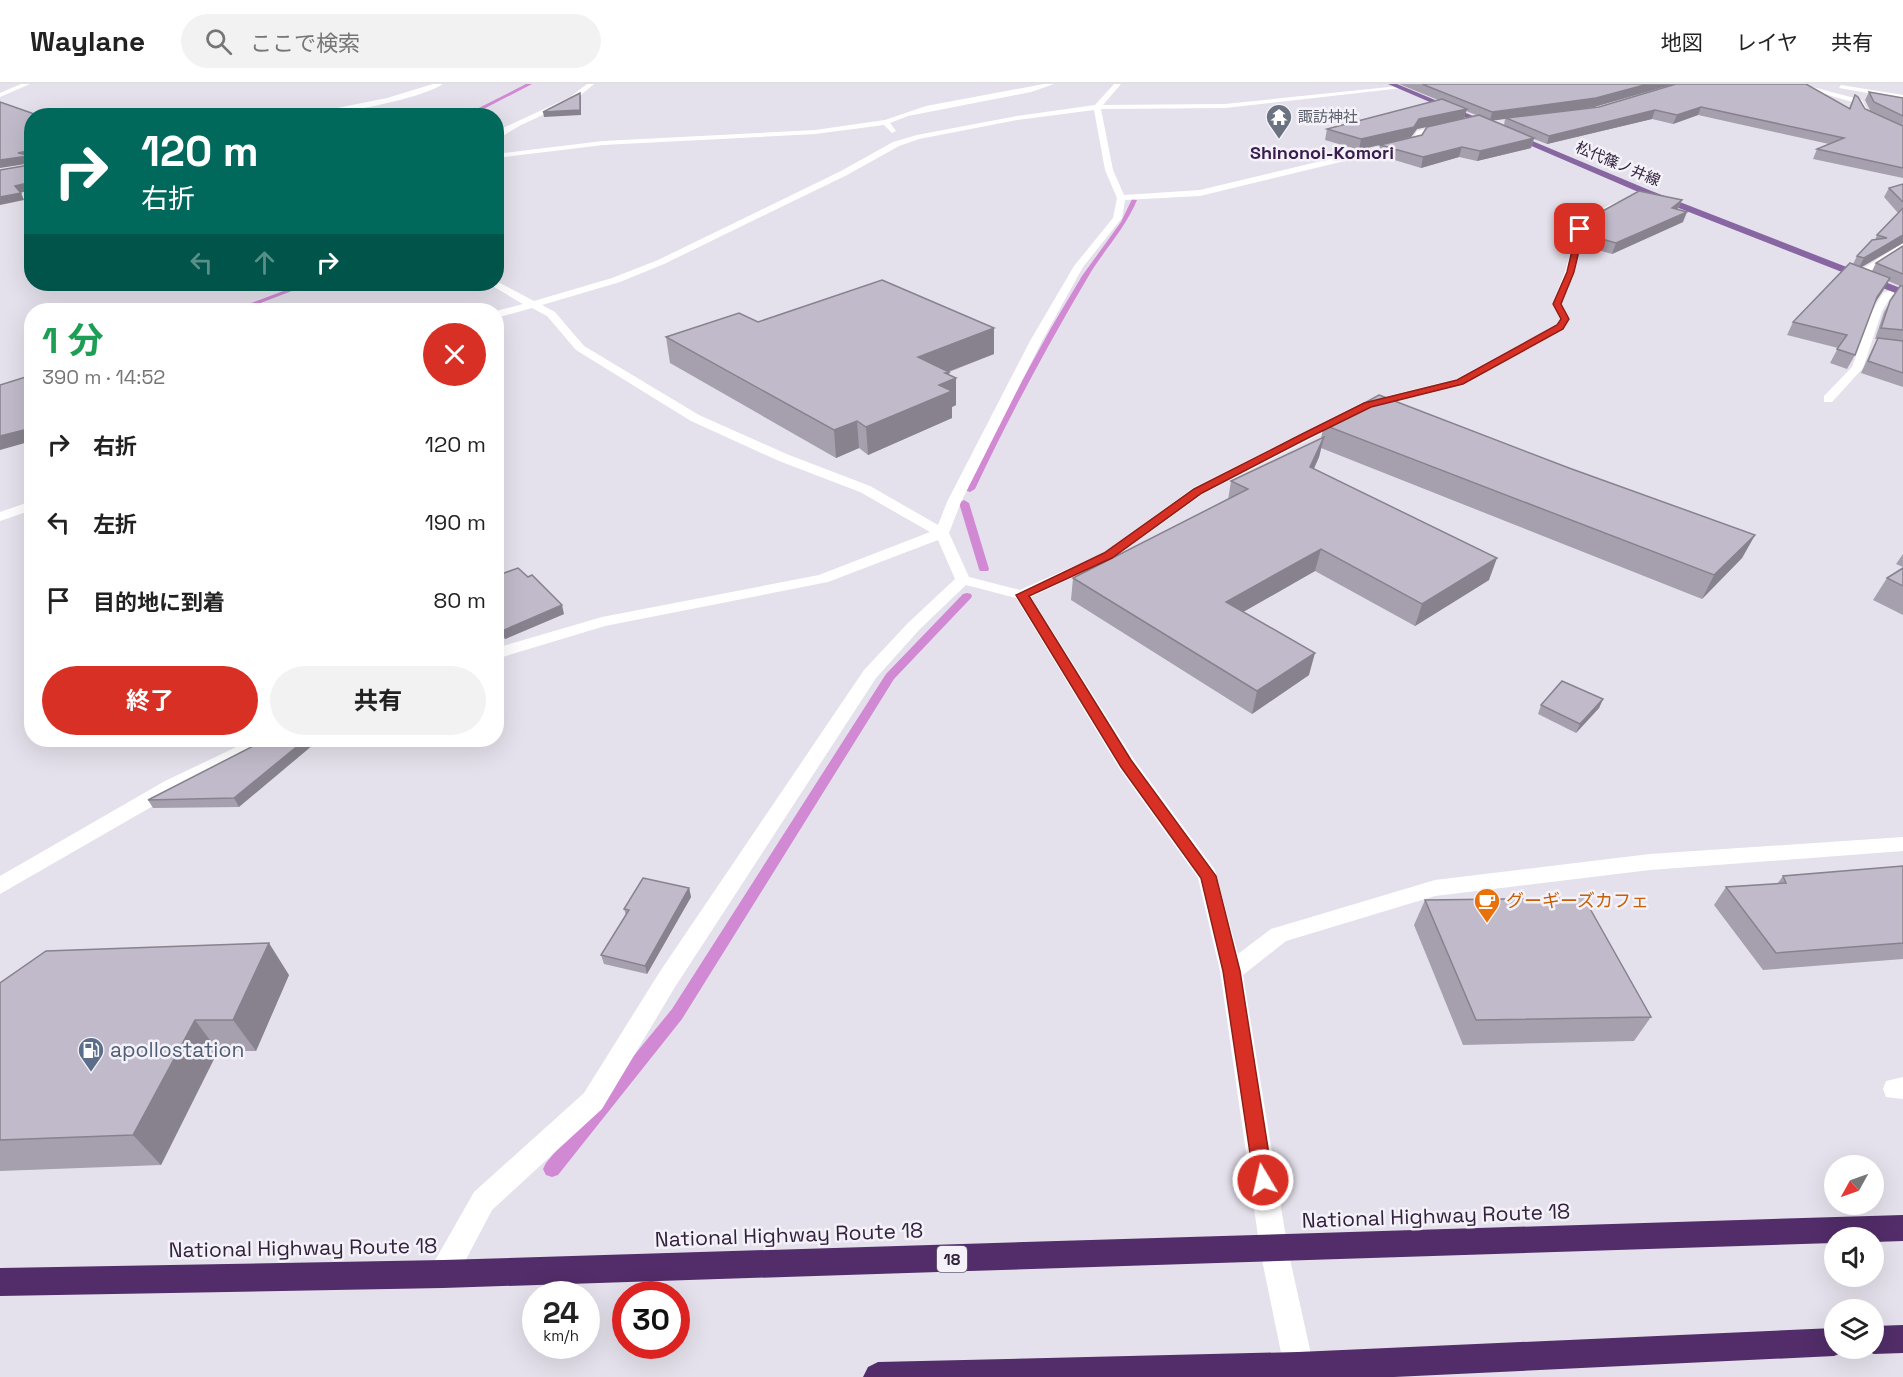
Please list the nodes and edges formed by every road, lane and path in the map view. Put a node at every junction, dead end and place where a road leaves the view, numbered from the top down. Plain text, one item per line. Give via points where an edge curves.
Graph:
1 (27, 84) edge
2 (440, 84) edge
3 (591, 84) edge
4 (1051, 84) edge
5 (1118, 84) edge
6 (1793, 84) edge
7 (1821, 84) edge
8 (1395, 86) edge
9 (0, 95) edge
10 (1903, 97) edge
11 (1097, 107) junction
12 (344, 108) edge
13 (1477, 121) junction
14 (886, 122) junction
15 (1505, 122) edge
16 (1486, 124) junction
17 (1903, 132) edge
18 (504, 133) edge
19 (896, 144) junction
20 (504, 155) edge
21 (1646, 192) junction
22 (1121, 198) junction
23 (1903, 246) edge
24 (1858, 275) junction
25 (504, 289) edge
26 (1901, 292) edge
27 (535, 304) junction
28 (504, 313) edge
29 (1865, 343) junction
30 (1882, 344) edge
31 (1828, 399) dead end
32 (24, 508) edge
33 (0, 517) edge
34 (942, 533) junction
35 (963, 580) junction
36 (1022, 595) junction
37 (504, 652) edge
38 (251, 747) edge
39 (1903, 844) edge
40 (0, 886) edge
41 (1232, 971) junction
42 (1903, 1228) edge
43 (1274, 1250) junction
44 (443, 1274) junction
45 (0, 1282) edge
46 (1903, 1339) edge
47 (1884, 1340) edge
48 (1824, 1343) edge
49 (1299, 1372) edge
50 (878, 1377) edge

1 - 9 street
2 - 12 street
3 - 18 street via 571,99
4 - 14 street via 1028,93 916,111
5 - 11 street
6 - 17 street via 1859,102 1865,113
7 - 10 street
8 - 11 street via 1234,105
8 - 13 main road, 松代篠ノ井線
11 - 19 street via 1017,118
11 - 22 street via 1109,170
13 - 16 main road, 松代篠ノ井線
13 - 22 street via 1420,133 1416,141 1200,193
14 - 19 street
14 - 20 street via 815,132 603,143
15 - 16 street
16 - 21 main road, 松代篠ノ井線
19 - 27 street via 661,262
21 - 24 main road, 松代篠ノ井線
21 - 36 street via 1597,214 1580,229 1570,272 1557,304 1565,319 1560,327 1460,382 1367,405 1198,491 1108,556
22 - 34 street via 1118,218 1079,266 1036,341
23 - 24 street
24 - 26 main road, 松代篠ノ井線
25 - 27 street
26 - 29 street via 1888,293
27 - 28 street
27 - 34 street via 551,314 580,348 695,418 865,489
29 - 30 street
29 - 31 street via 1857,368
32 - 33 street
34 - 35 street
34 - 37 street via 822,579 602,622
35 - 36 street
35 - 44 street via 870,674 667,980 593,1101 483,1202
36 - 41 street via 1126,763 1208,876
38 - 40 street via 172,786
39 - 41 street via 1650,862 1435,888 1279,935
41 - 43 street
42 - 43 highway, National Highway Route 18 / 18
43 - 44 highway, National Highway Route 18 / 18
43 - 49 street
44 - 45 highway, National Highway Route 18 / 18
46 - 47 highway
48 - 49 highway
49 - 50 highway

